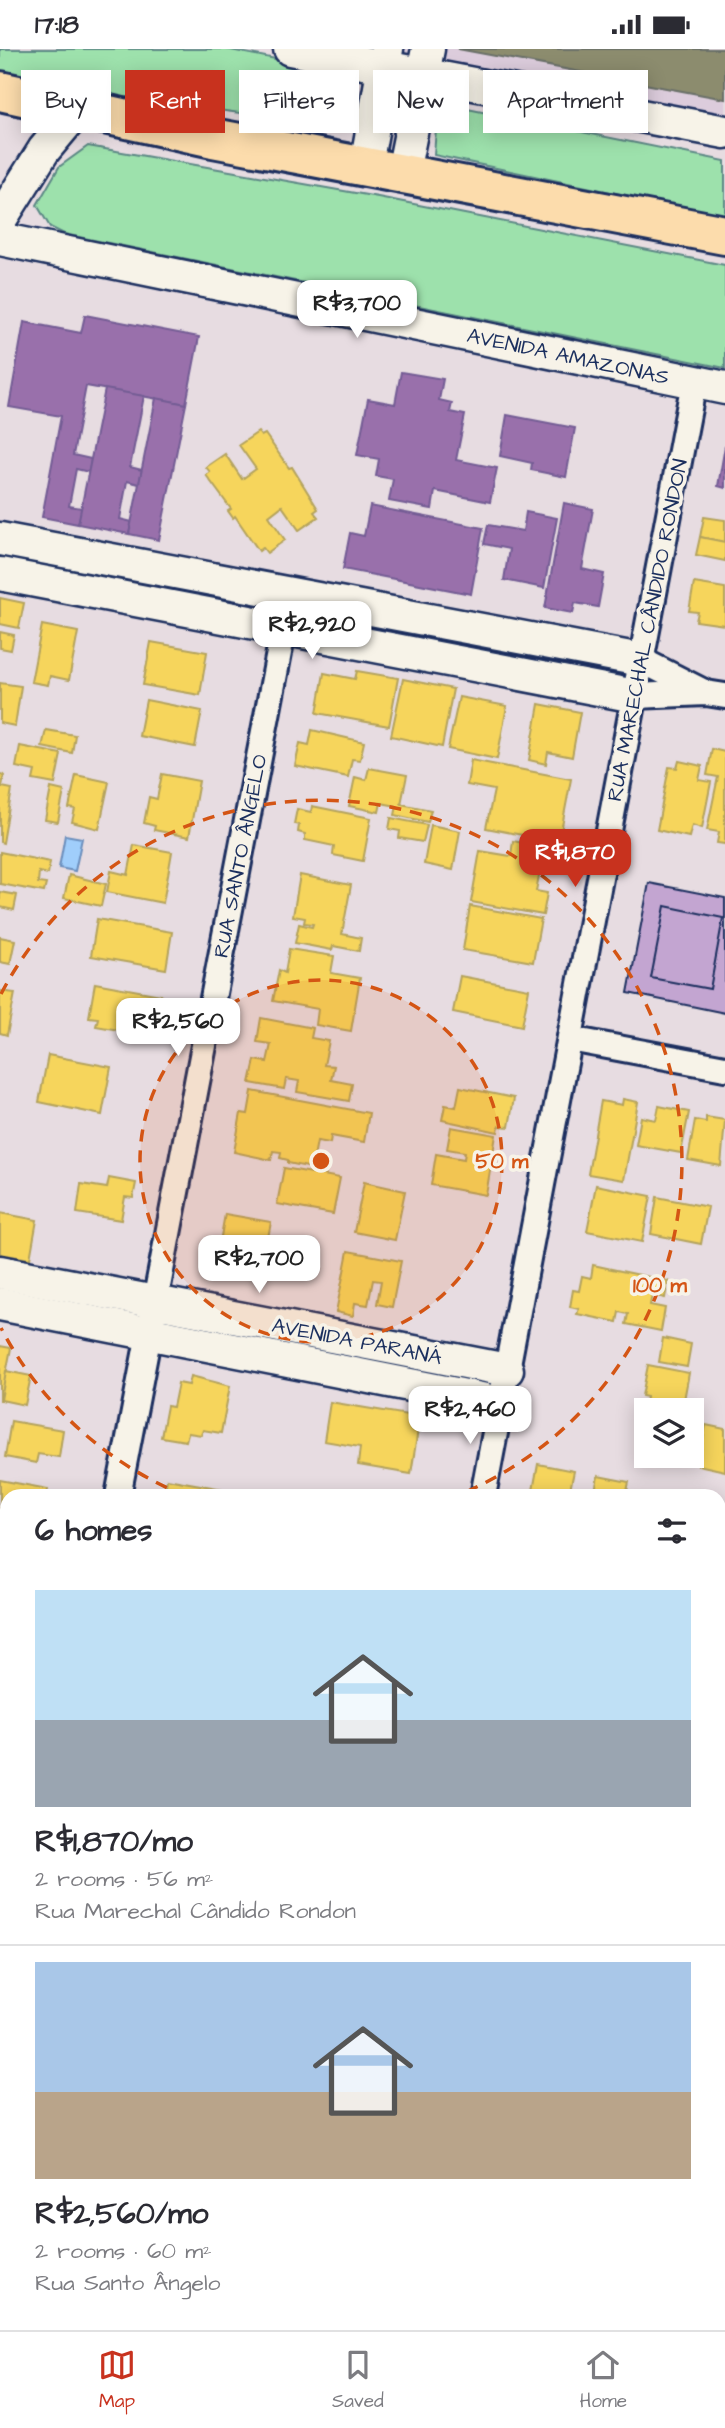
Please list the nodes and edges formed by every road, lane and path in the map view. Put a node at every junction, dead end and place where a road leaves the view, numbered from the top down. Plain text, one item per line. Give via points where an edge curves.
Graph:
1 (290, 49) edge
2 (385, 58) edge
3 (426, 61) edge
4 (0, 91) edge
5 (21, 95) edge
6 (111, 114) edge
7 (725, 132) edge
8 (58, 133) edge
9 (366, 165) junction
10 (402, 172) junction
11 (0, 220) edge
12 (725, 236) edge
13 (0, 239) edge
14 (694, 382) junction
15 (725, 388) edge
16 (0, 539) edge
17 (0, 574) edge
18 (289, 595) junction
19 (283, 628) junction
20 (641, 660) junction
21 (715, 694) edge
22 (635, 696) junction
23 (570, 1039) junction
24 (725, 1068) edge
25 (0, 1272) edge
26 (0, 1304) edge
27 (152, 1316) junction
28 (508, 1370) junction
29 (501, 1403) junction
30 (119, 1489) edge
31 (484, 1489) edge

1 - 2 street
2 - 3 street
2 - 9 street
3 - 7 street
3 - 10 street
4 - 5 highway
6 - 9 highway
8 - 11 street
9 - 10 highway
10 - 12 highway
13 - 14 street, AVENIDA AMAZONAS
14 - 15 street, AVENIDA AMAZONAS
14 - 20 street, RUA MARECHAL CÂNDIDO RONDON
16 - 18 street
17 - 19 street
18 - 19 street, RUA SANTO ÂNGELO
18 - 20 street
19 - 22 street
19 - 27 street, RUA SANTO ÂNGELO
20 - 21 street
20 - 22 street, RUA MARECHAL CÂNDIDO RONDON
21 - 22 street
22 - 23 street, RUA MARECHAL CÂNDIDO RONDON
23 - 24 street
23 - 28 street, RUA MARECHAL CÂNDIDO RONDON
25 - 27 street, AVENIDA PARANÁ
26 - 27 street, AVENIDA PARANÁ
27 - 28 street, AVENIDA PARANÁ
27 - 29 street, AVENIDA PARANÁ
27 - 30 street, RUA SANTO ÂNGELO
28 - 29 street, RUA MARECHAL CÂNDIDO RONDON
29 - 31 street, RUA MARECHAL CÂNDIDO RONDON

